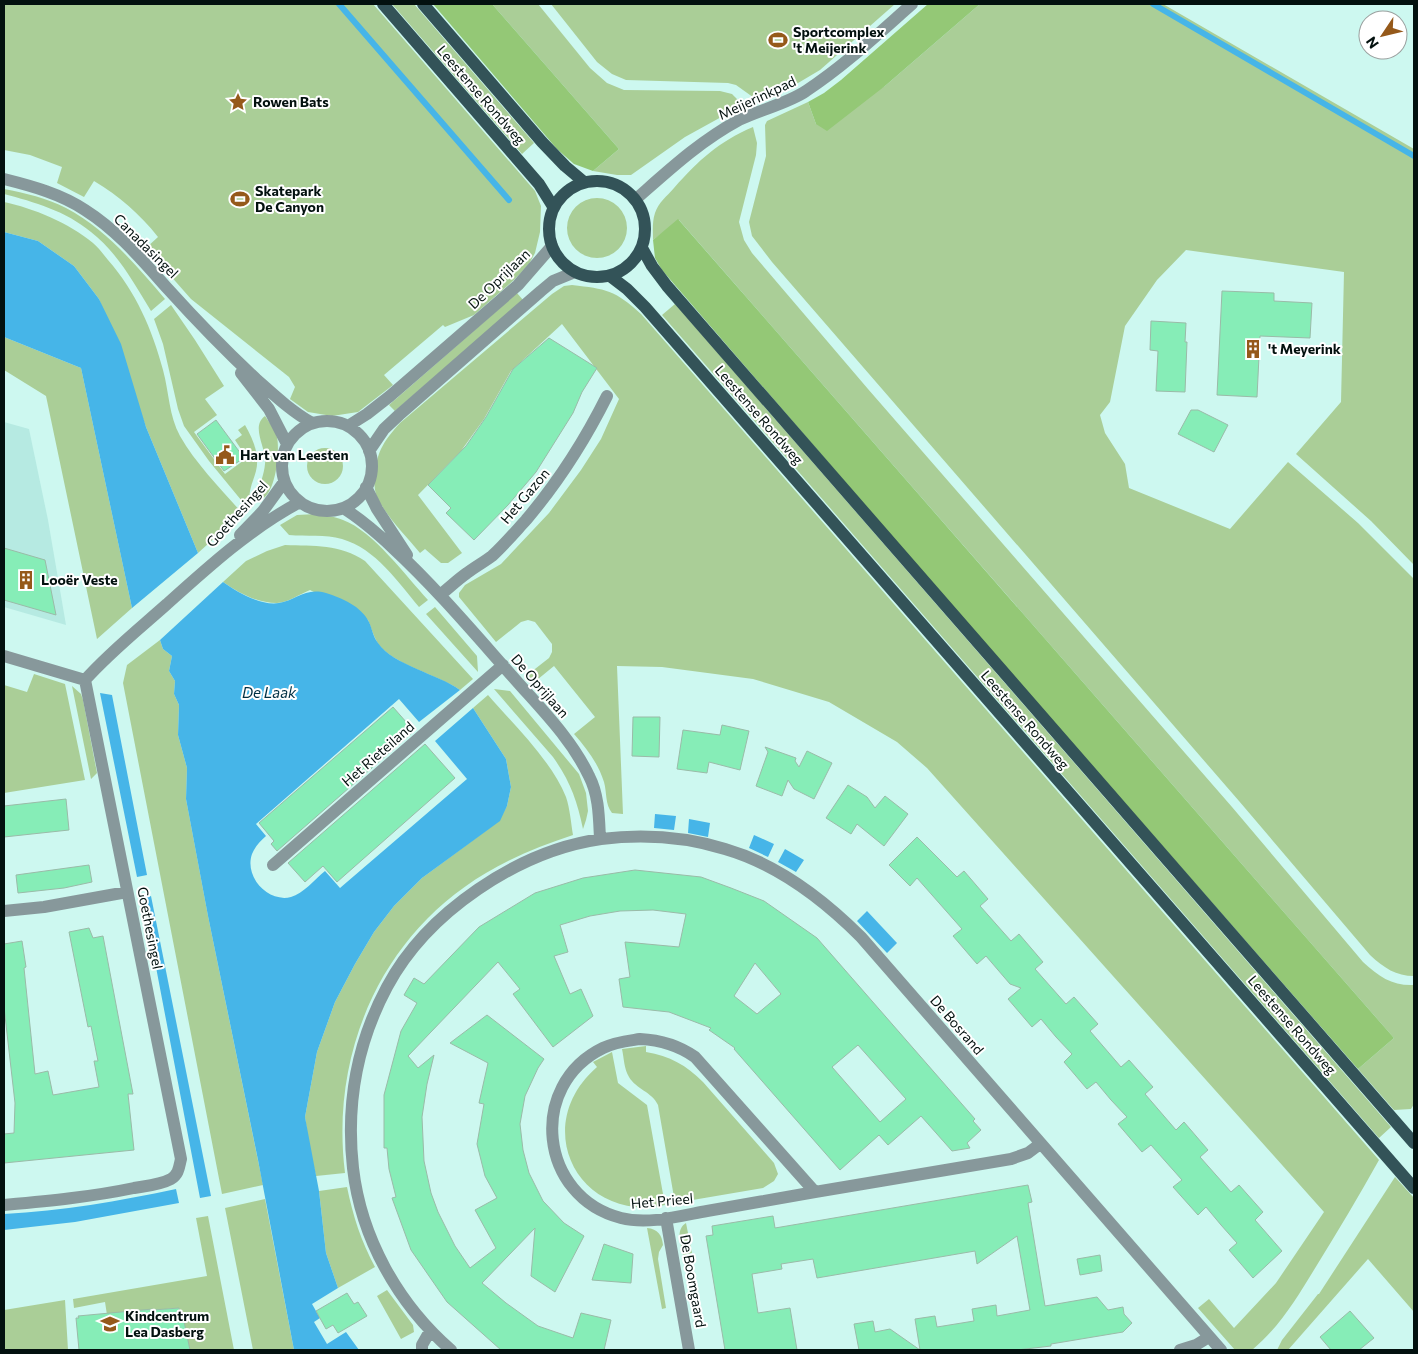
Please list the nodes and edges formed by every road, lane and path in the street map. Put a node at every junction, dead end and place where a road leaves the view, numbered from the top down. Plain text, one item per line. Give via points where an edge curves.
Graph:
1 (383, 4) edge
2 (423, 4) edge
3 (912, 4) edge
4 (4, 179) edge
5 (584, 182) junction
6 (636, 199) junction
7 (554, 208) junction
8 (552, 246) junction
9 (642, 248) junction
10 (576, 272) junction
11 (610, 276) junction
12 (221, 347) junction
13 (607, 396) dead end
14 (312, 423) junction
15 (348, 426) junction
16 (287, 444) junction
17 (369, 451) junction
18 (284, 482) junction
19 (366, 487) junction
20 (300, 502) junction
21 (343, 508) junction
22 (210, 565) junction
23 (418, 571) junction
24 (440, 595) junction
25 (4, 656) edge
26 (503, 665) junction
27 (85, 680) junction
28 (600, 839) junction
29 (273, 865) dead end
30 (127, 892) junction
31 (4, 911) edge
32 (1414, 1142) edge
33 (1040, 1144) junction
34 (1414, 1188) edge
35 (815, 1192) junction
36 (4, 1205) edge
37 (666, 1218) junction
38 (430, 1331) junction
39 (1209, 1337) junction
40 (422, 1350) edge
41 (451, 1350) edge
42 (689, 1350) edge
43 (1180, 1350) edge
44 (1221, 1350) edge

1 - 7 main road, Leestense Rondweg via 539,184
2 - 5 main road, Leestense Rondweg via 542,142
3 - 6 street, Meijerinkpad via 855,55 804,93 716,133 682,157
4 - 12 street, Canadasingel via 50,193 84,210 112,230
5 - 6 main road via 613,182
5 - 7 main road via 566,192
6 - 9 main road via 644,214 646,231
7 - 8 main road via 549,227
8 - 10 main road via 566,265
8 - 15 street, De Oprijlaan via 518,285 382,402
9 - 11 main road via 635,260
9 - 32 main road, Leestense Rondweg via 667,286
10 - 11 main road via 587,276
10 - 17 street via 558,278 541,291 399,414
11 - 34 main road, Leestense Rondweg via 652,314
12 - 14 street, Canadasingel via 280,401
12 - 16 street, Canadasingel via 268,409
13 - 24 street, Het Gazon via 572,459 536,508 492,556
14 - 15 street via 327,421
14 - 16 street
15 - 17 street via 362,438
16 - 18 street via 282,458
17 - 19 street via 372,464
18 - 20 street
18 - 22 street, Goethesingel via 262,511
19 - 21 street via 355,501
19 - 23 street, De Oprijlaan
20 - 21 street via 329,511
20 - 22 street, Goethesingel
21 - 23 street, De Oprijlaan
22 - 27 street, Goethesingel
23 - 24 street, De Oprijlaan
24 - 26 street, De Oprijlaan
25 - 27 street
26 - 28 street, De Oprijlaan via 582,761 594,790
26 - 29 street, Het Rieteiland
27 - 30 street, Goethesingel
28 - 33 street, De Bosrand via 670,838 723,848 756,861 803,888 861,937
28 - 38 street, De Bosrand via 528,862 485,884 446,913 410,952 388,985 360,1054 352,1098 351,1148 359,1201 385,1268
30 - 31 street
30 - 36 street, Goethesingel via 179,1145 179,1172 171,1179 152,1185 107,1194
33 - 35 street, Het Prieel via 1011,1159
33 - 39 street, De Bosrand
35 - 37 street, Het Prieel
35 - 37 street, Het Prieel via 695,1057 677,1046 652,1040 616,1043 586,1059 560,1090 552,1118 556,1159 571,1186 596,1208 632,1220
37 - 42 street, De Boomgaard
38 - 40 street
38 - 41 street, De Bosrand
39 - 43 street
39 - 44 street, De Bosrand

